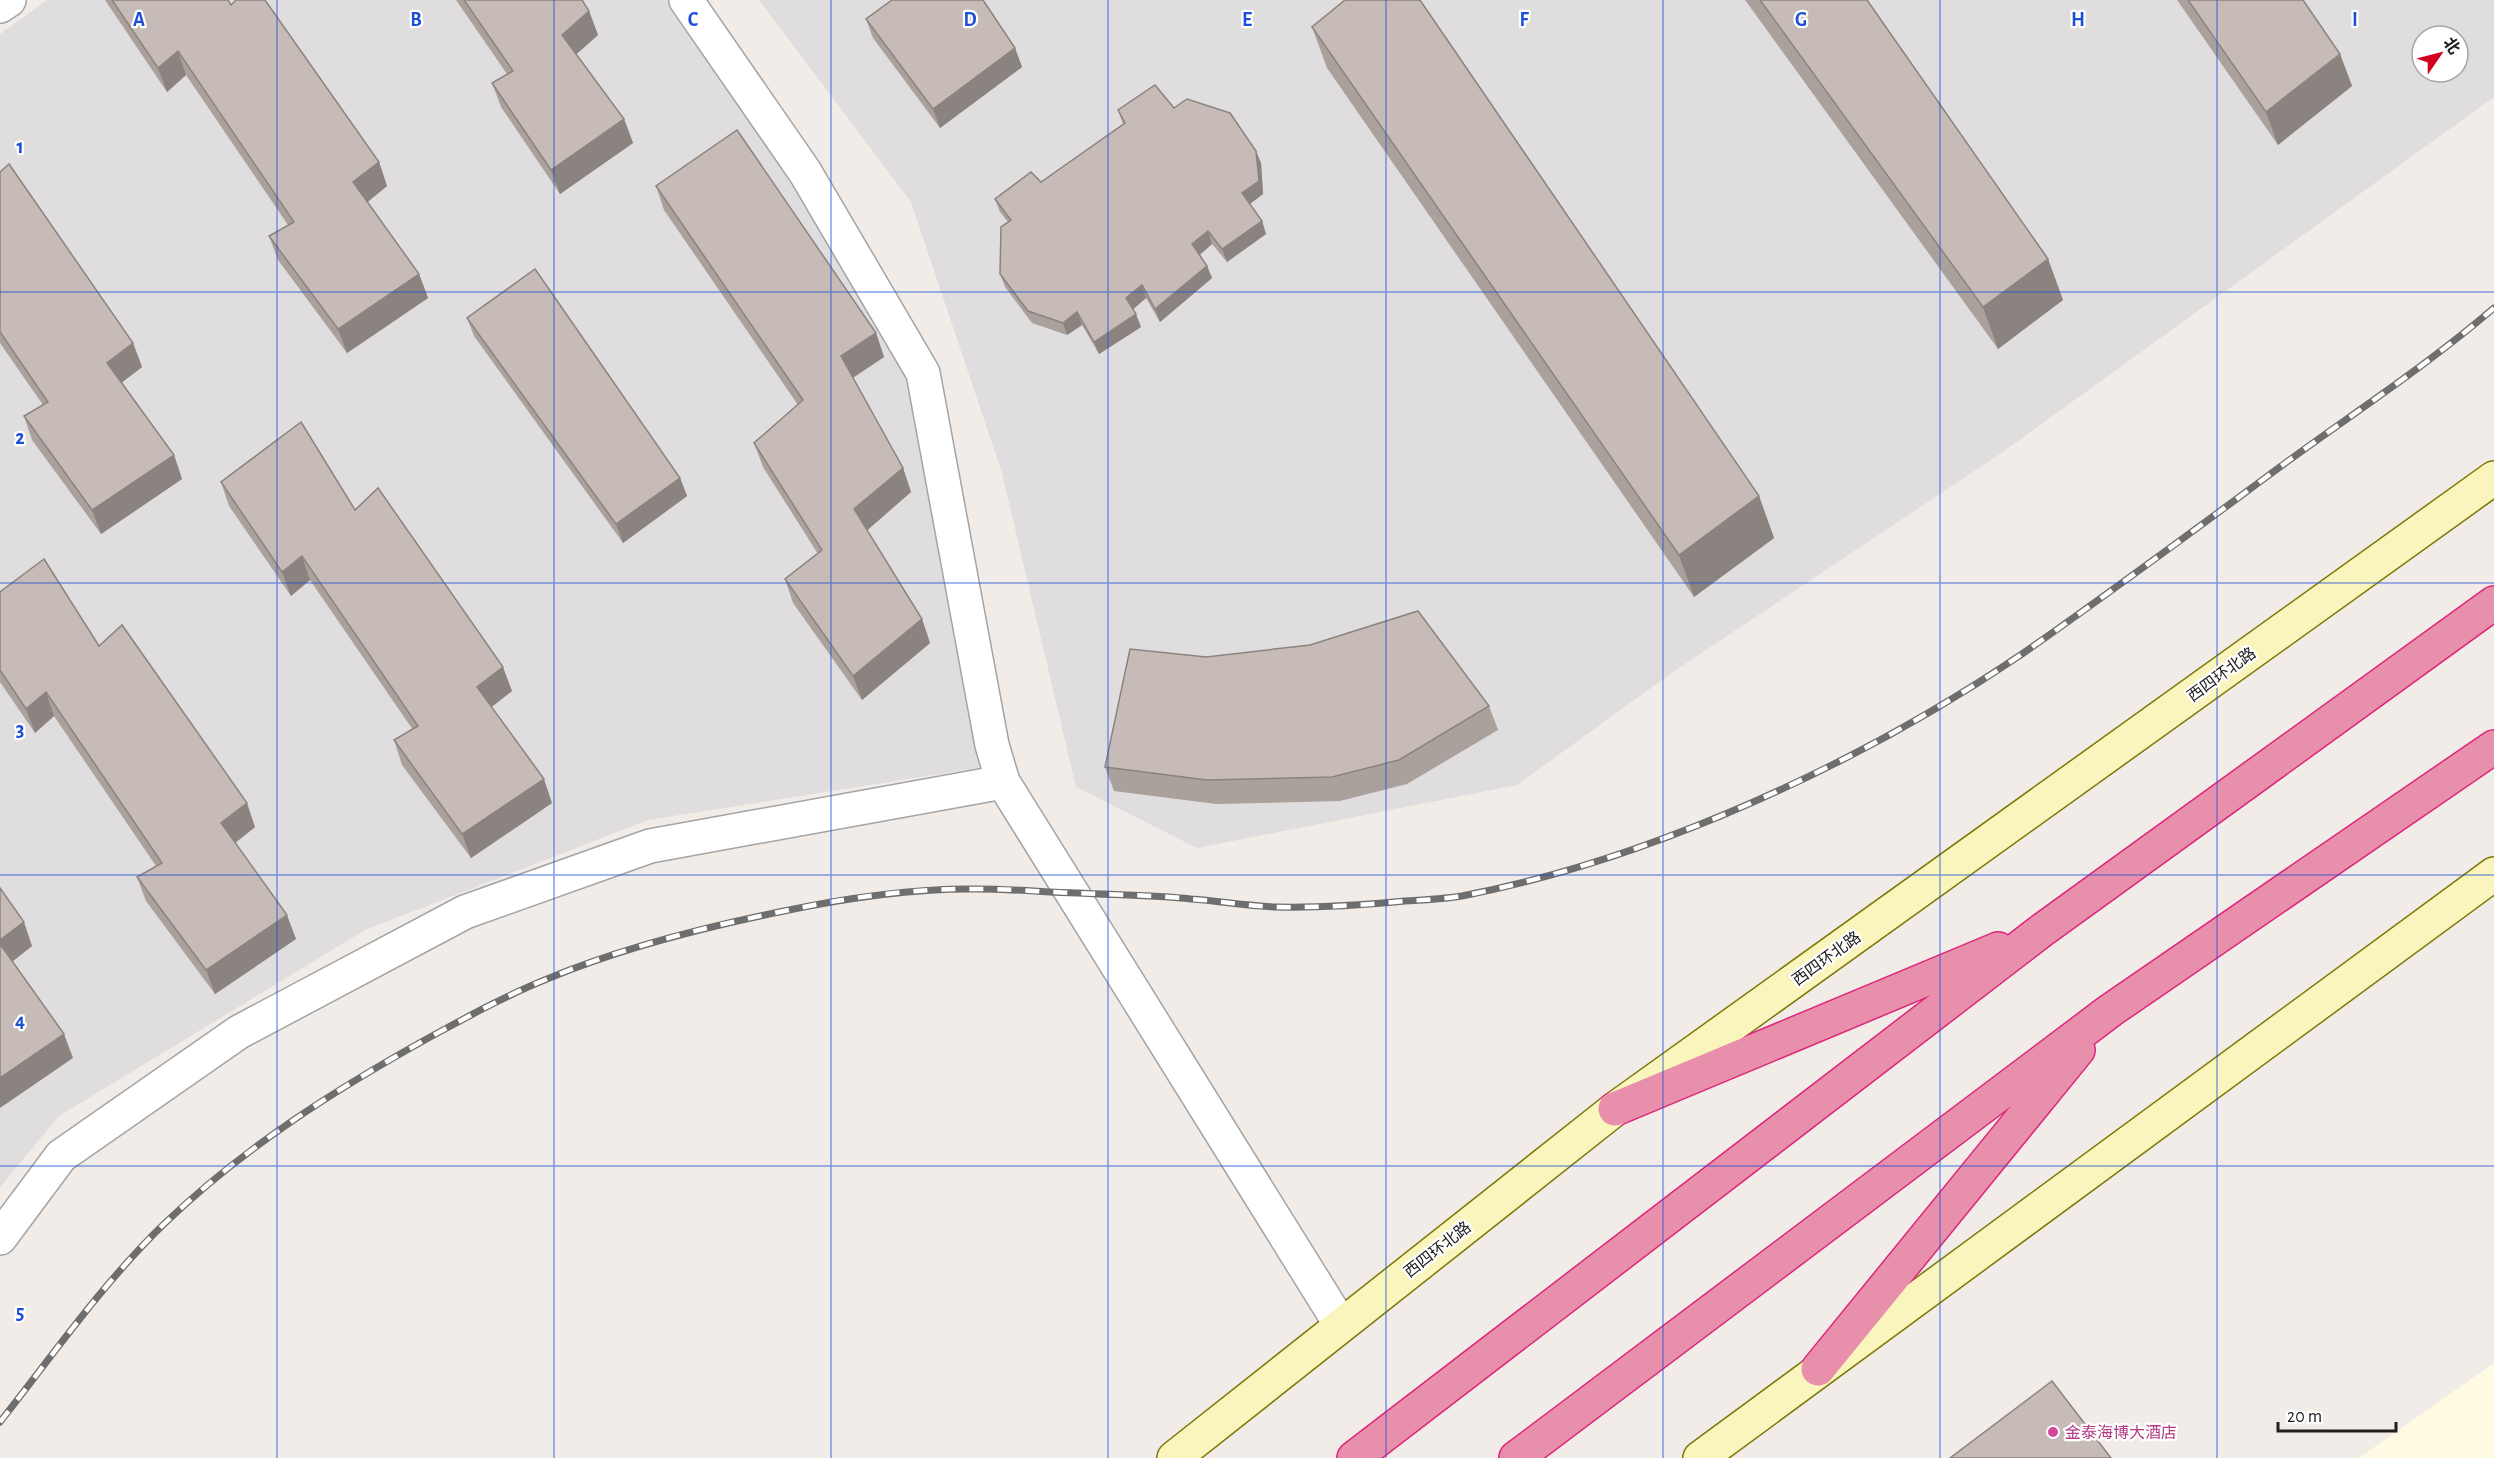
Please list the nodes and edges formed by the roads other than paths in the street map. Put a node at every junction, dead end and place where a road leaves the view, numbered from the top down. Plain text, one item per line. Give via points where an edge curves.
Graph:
1 (9, 0) edge
2 (686, 0) edge
3 (0, 6) edge
4 (2494, 478) edge
5 (2494, 603) edge
6 (2494, 747) edge
7 (1003, 782) junction
8 (2494, 874) edge
9 (2041, 931) junction
10 (2110, 1010) junction
11 (1615, 1109) junction
12 (0, 1238) edge
13 (1341, 1325) junction
14 (1818, 1369) junction
15 (1174, 1458) edge
16 (1354, 1458) edge
17 (1516, 1458) edge
18 (1700, 1458) edge

1 - 3 street
2 - 7 street via 805,172 923,373 990,734
4 - 11 street, 西四环北路
5 - 9 highway
6 - 10 highway
7 - 12 street via 650,846 465,912 239,1032 61,1156
7 - 13 street
8 - 14 street
9 - 11 highway
9 - 16 highway
10 - 14 highway
10 - 17 highway
11 - 13 street, 西四环北路
13 - 15 street, 西四环北路
14 - 18 street

